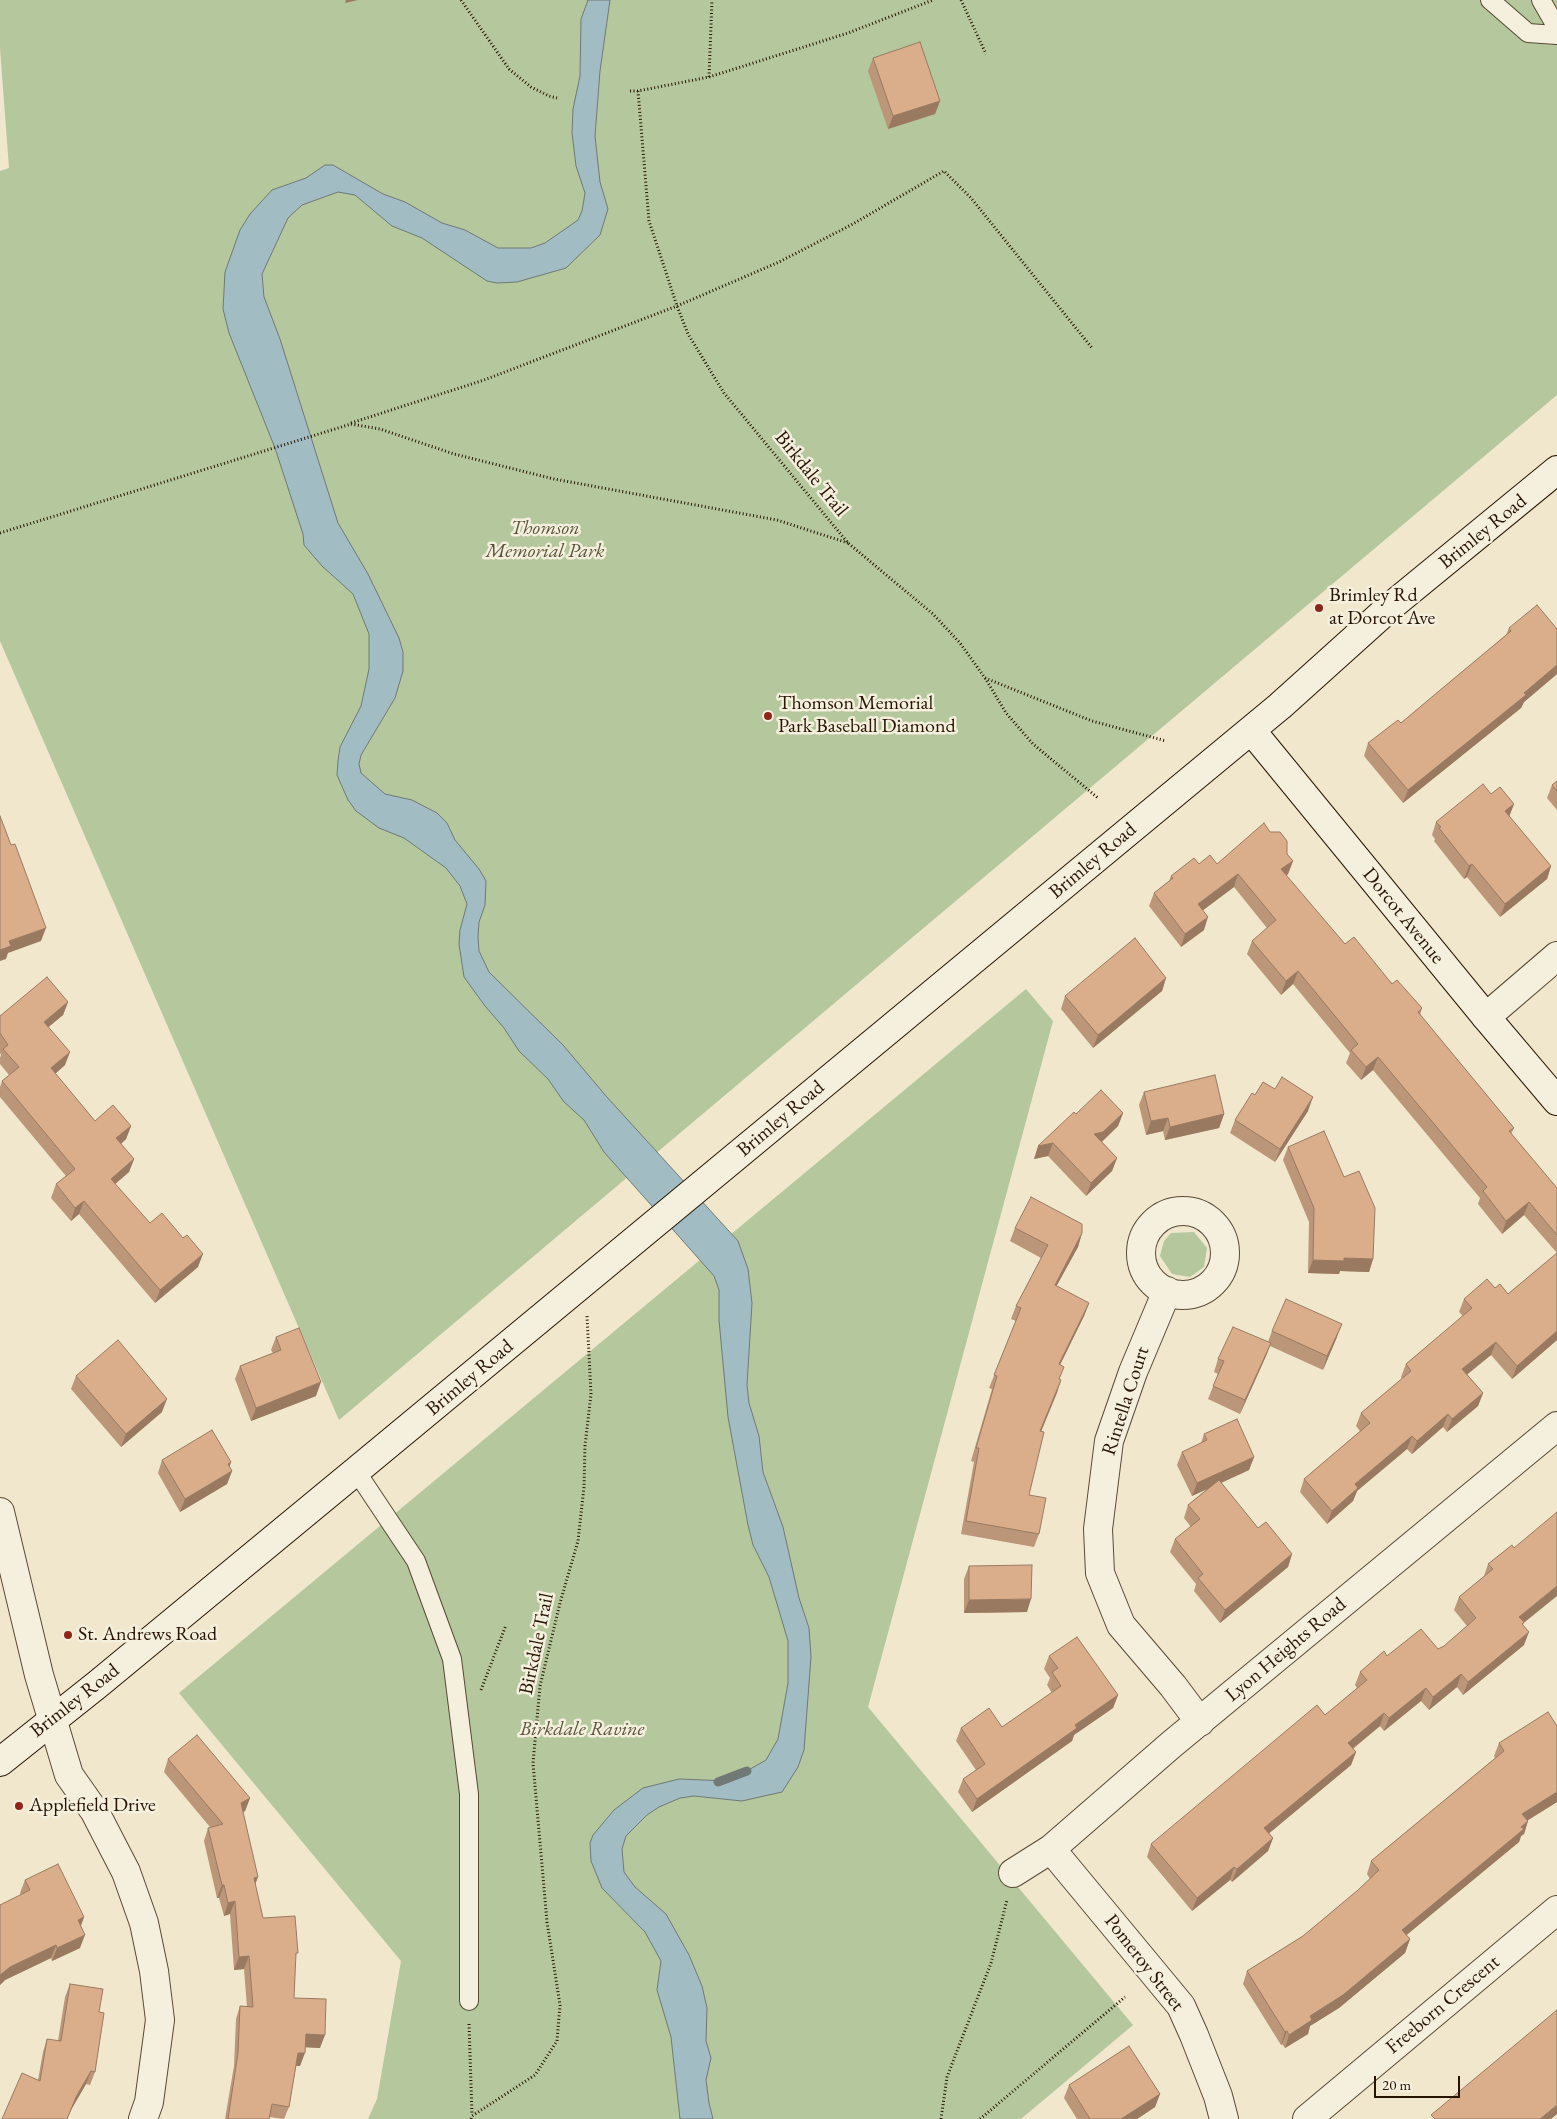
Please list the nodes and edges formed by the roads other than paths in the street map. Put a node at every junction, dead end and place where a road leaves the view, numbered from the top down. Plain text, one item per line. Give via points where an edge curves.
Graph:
1 (1490, 0) edge
2 (1541, 0) edge
3 (1557, 28) edge
4 (1557, 35) edge
5 (1557, 470) edge
6 (1251, 730) junction
7 (1557, 956) edge
8 (1486, 1017) junction
9 (1557, 1101) edge
10 (1167, 1291) dead end
11 (1557, 1426) edge
12 (356, 1471) junction
13 (0, 1512) edge
14 (53, 1720) junction
15 (1200, 1722) junction
16 (0, 1762) edge
17 (1051, 1849) junction
18 (1013, 1873) road end
19 (1557, 1910) edge
20 (469, 2001) road end
21 (143, 2119) edge
22 (1224, 2119) edge
23 (1307, 2119) edge

1 - 4 lane via 1528,32
2 - 3 lane
5 - 6 street, Brimley Road via 1390,606
6 - 8 street, Dorcot Avenue
6 - 12 street, Brimley Road
7 - 8 street
8 - 9 street, Dorcot Avenue
10 - 15 street, Rintella Court via 1109,1441 1098,1529 1100,1573 1120,1626
11 - 15 street, Lyon Heights Road
12 - 14 street, Brimley Road
12 - 20 lane via 416,1561 452,1659 469,1794
13 - 14 street
14 - 16 street, Brimley Road
14 - 21 street via 69,1775 96,1812 126,1872 144,1923 160,2020 149,2102
15 - 17 street, Lyon Heights Road
17 - 18 street, Lyon Heights Road
17 - 22 street, Pomeroy Street via 1181,2006 1218,2096
19 - 23 street, Freeborn Crescent

